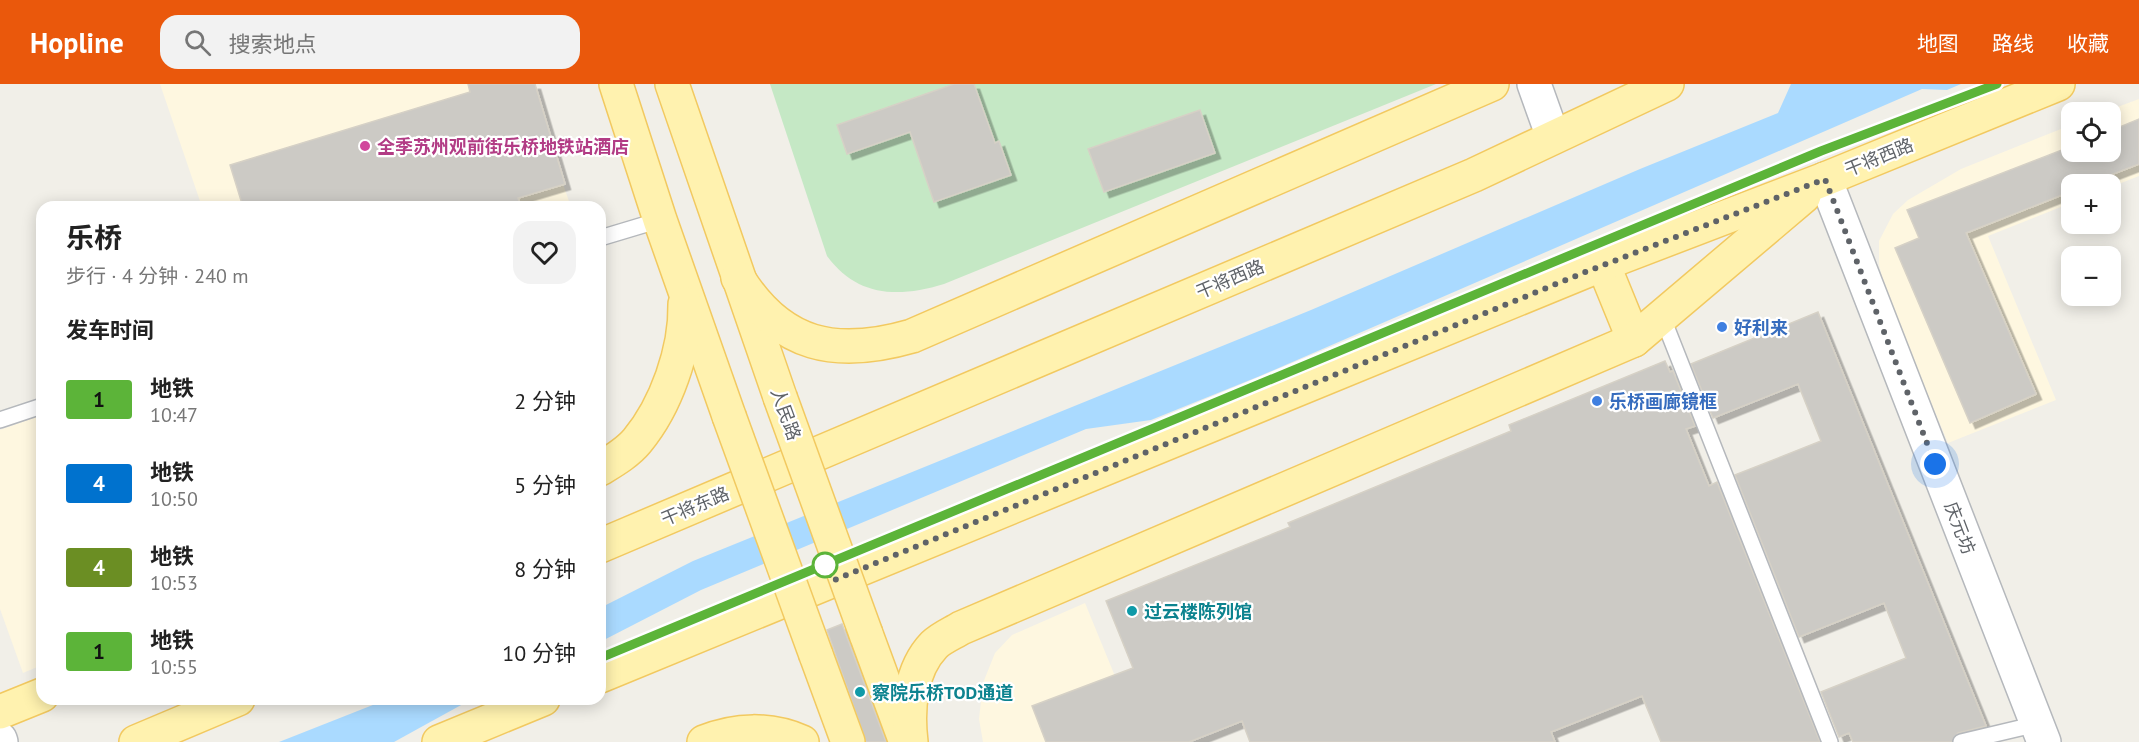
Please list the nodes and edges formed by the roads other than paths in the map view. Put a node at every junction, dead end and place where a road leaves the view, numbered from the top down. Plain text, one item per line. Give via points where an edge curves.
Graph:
1 (616, 84) edge
2 (672, 84) edge
3 (1492, 84) edge
4 (1534, 84) edge
5 (1667, 84) edge
6 (2058, 84) edge
7 (1552, 137) junction
8 (1825, 179) junction
9 (660, 220) junction
10 (606, 236) edge
11 (1603, 264) junction
12 (738, 278) junction
13 (684, 287) junction
14 (1662, 316) junction
15 (1634, 340) junction
16 (36, 408) edge
17 (0, 420) edge
18 (606, 464) edge
19 (790, 466) joint
20 (606, 543) edge
21 (606, 674) edge
22 (36, 697) edge
23 (224, 705) edge
24 (528, 705) edge
25 (0, 712) edge
26 (2040, 733) edge
27 (136, 742) edge
28 (439, 742) edge
29 (704, 742) edge
30 (802, 742) edge
31 (848, 742) edge
32 (905, 742) edge
33 (911, 742) edge
34 (1830, 742) edge
35 (1961, 742) edge

1 - 9 main road
2 - 12 main road, 人民路
3 - 12 main road via 912,336 884,344 831,346 802,337 754,304
4 - 7 street
5 - 7 main road, 干将西路
6 - 8 main road, 干将西路
7 - 19 main road, 干将西路 via 1474,175
8 - 11 main road, 干将西路
8 - 14 main road
8 - 26 street, 庆元坊
9 - 10 lane
9 - 13 main road
11 - 15 main road
11 - 21 main road, 干将西路
12 - 32 main road, 人民路, bridge
13 - 18 main road via 683,332 672,378 636,442
13 - 31 main road, bridge
14 - 15 main road
14 - 34 lane
15 - 33 main road via 962,628 935,643 920,664 909,710
16 - 17 lane
19 - 20 main road, 干将东路
22 - 25 main road
23 - 27 main road
24 - 28 main road
26 - 35 lane
29 - 30 main road via 727,734 754,732

